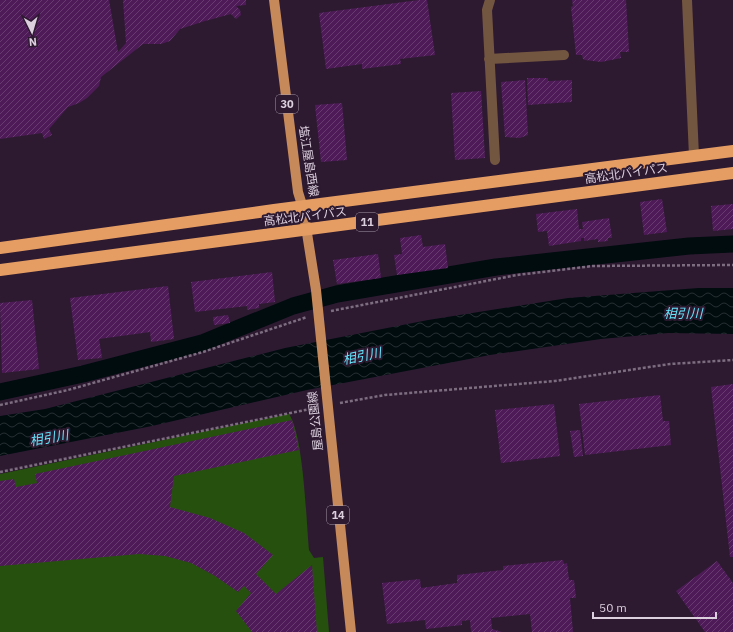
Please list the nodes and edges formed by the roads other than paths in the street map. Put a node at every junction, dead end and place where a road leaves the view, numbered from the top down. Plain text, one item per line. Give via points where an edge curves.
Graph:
1 (274, 0) edge
2 (490, 0) edge
3 (687, 0) edge
4 (564, 55) dead end
5 (489, 60) junction
6 (733, 151) edge
7 (694, 156) junction
8 (495, 160) dead end
9 (733, 173) edge
10 (303, 208) junction
11 (307, 230) junction
12 (0, 248) edge
13 (0, 270) edge
14 (351, 632) edge

1 - 10 main road, 塩江屋島西線 / 30 via 298,192
2 - 5 street via 486,10
3 - 7 street
4 - 5 street
5 - 8 street
6 - 7 highway, 高松北バイパス / 11
7 - 10 highway, 高松北バイパス / 11
9 - 11 highway, 高松北バイパス / 11
10 - 11 main road, 屋島公園線 / 14
10 - 12 highway, 高松北バイパス / 11
11 - 13 highway, 高松北バイパス / 11
11 - 14 main road, 屋島公園線 / 14 via 316,290

